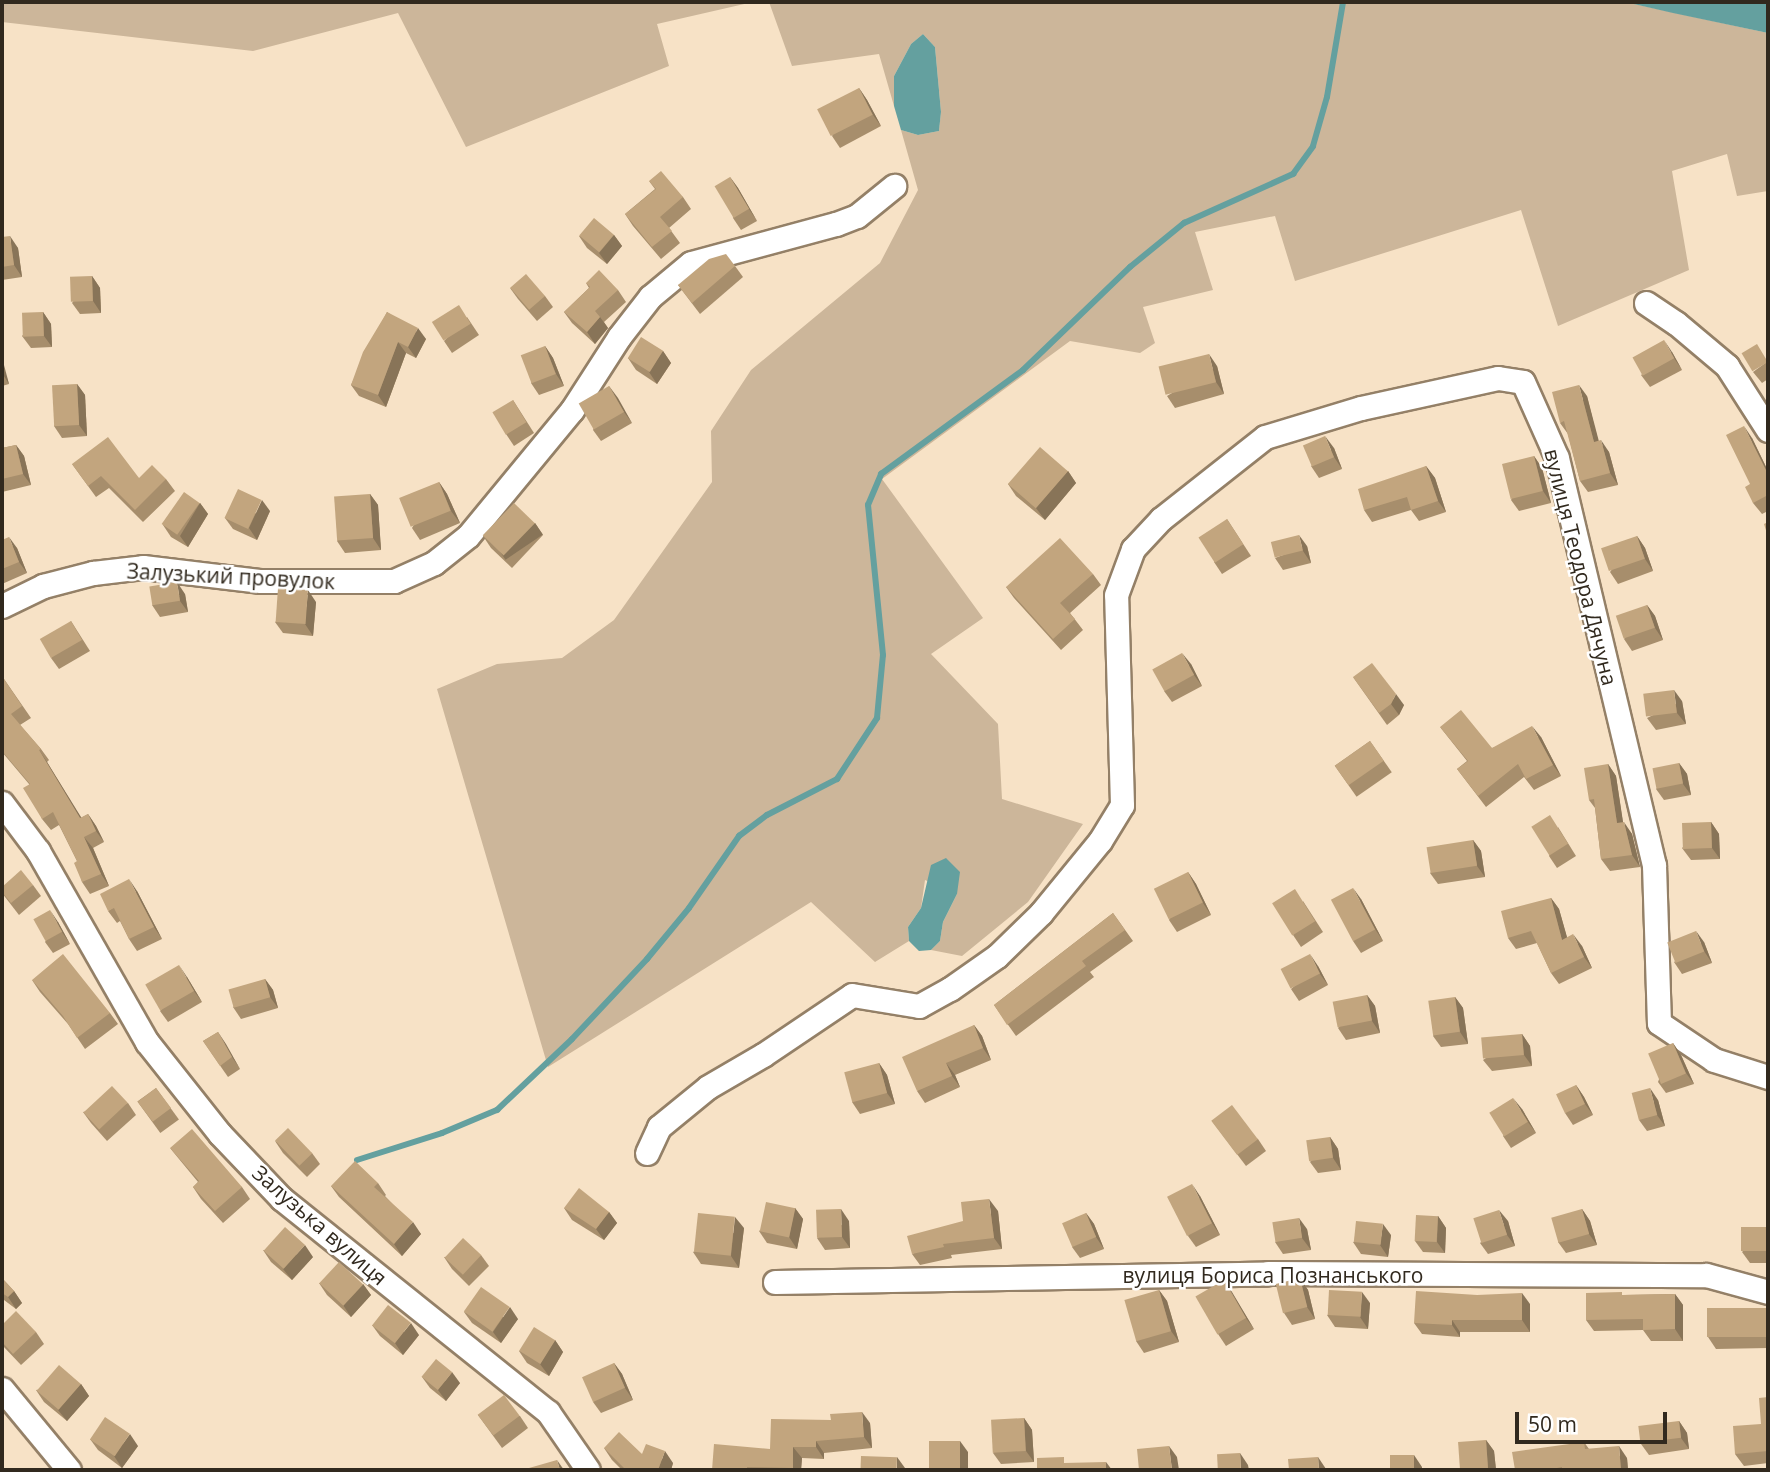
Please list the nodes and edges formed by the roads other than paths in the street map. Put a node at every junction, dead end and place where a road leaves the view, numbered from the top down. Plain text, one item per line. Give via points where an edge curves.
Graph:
1 (894, 186) dead end
2 (1646, 303) dead end
3 (1768, 430) edge
4 (2, 606) edge
5 (2, 803) edge
6 (1768, 1077) edge
7 (648, 1153) dead end
8 (775, 1282) dead end
9 (1768, 1292) edge
10 (2, 1389) edge
11 (69, 1470) edge
12 (588, 1470) edge

1 - 4 street, Залузький провулок via 857,216 836,224 691,263 650,297 572,410 468,536 434,564 394,581 261,581 143,567 43,586
2 - 3 street via 1727,366
5 - 12 street, Залузька вулиця via 38,850 147,1042 219,1134 282,1199 548,1412
6 - 7 street, вулиця Теодора Дячуна via 1714,1060 1659,1023 1654,866 1557,458 1522,382 1498,378 1361,408 1265,437 1161,519 1133,549 1116,595 1122,805 1100,841 1024,930 950,989 919,1006 852,995 708,1087 659,1127
8 - 9 street, вулиця Бориса Познанського via 1268,1273 1706,1275
10 - 11 street

